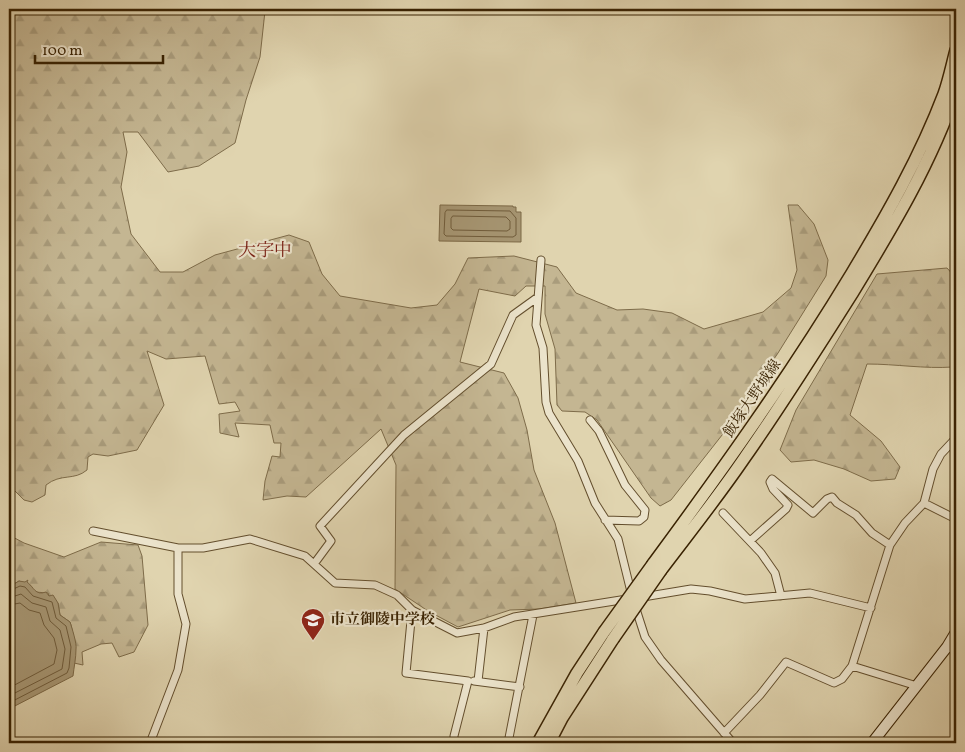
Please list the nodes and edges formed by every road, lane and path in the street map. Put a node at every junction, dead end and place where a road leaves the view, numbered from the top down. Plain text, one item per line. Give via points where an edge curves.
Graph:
1 (956, 50) edge
2 (956, 90) edge
3 (541, 260) dead end
4 (538, 297) junction
5 (590, 420) dead end
6 (956, 438) edge
7 (924, 503) junction
8 (723, 513) dead end
9 (956, 519) edge
10 (605, 520) junction
11 (93, 531) dead end
12 (750, 541) junction
13 (890, 545) junction
14 (178, 548) junction
15 (314, 564) junction
16 (657, 567) junction
17 (781, 596) junction
18 (632, 599) junction
19 (871, 608) junction
20 (412, 610) junction
21 (533, 615) junction
22 (484, 628) junction
23 (956, 632) edge
24 (609, 635) junction
25 (952, 649) edge
26 (852, 666) junction
27 (468, 681) junction
28 (478, 681) junction
29 (917, 686) junction
30 (520, 687) junction
31 (724, 734) junction
32 (873, 742) edge
33 (150, 743) edge
34 (454, 743) edge
35 (508, 743) edge
36 (538, 743) edge
37 (549, 743) edge
38 (733, 743) edge
39 (889, 743) edge

1 - 16 main road, 飯塚大野城線 via 926,139 877,231 774,397
2 - 16 main road, 飯塚大野城線 via 932,150 880,248 811,360 742,462
3 - 4 street
4 - 10 street via 536,324 543,348 549,413 578,461 594,503
4 - 15 street via 513,315 491,364 404,435 320,526 331,541
5 - 10 street via 599,431 625,485 645,510 639,521
6 - 7 street via 932,469
7 - 9 street
7 - 13 street
8 - 12 street
10 - 18 street via 618,539
11 - 14 street
12 - 13 street via 788,505 773,489 772,479 813,513 832,497
12 - 17 street via 775,574
13 - 19 street
14 - 15 street via 203,548 250,539 305,556
14 - 33 street via 178,594 186,624 178,670
15 - 20 street via 335,583 375,585 397,595
16 - 24 main road, 飯塚大野城線, bridge
17 - 18 street via 745,599 690,589
17 - 19 street via 810,593
18 - 21 street
18 - 31 street via 645,637
19 - 26 street
20 - 22 street via 457,633
20 - 27 street via 406,673
21 - 22 street via 514,617
21 - 30 street
22 - 28 street
23 - 25 street
24 - 36 main road, 飯塚大野城線 via 577,673
24 - 37 main road, 飯塚大野城線
25 - 29 street
26 - 29 street
26 - 31 street via 842,679 834,683 786,662
27 - 28 street
27 - 34 street
28 - 30 street
29 - 32 street
30 - 35 street
31 - 38 street
32 - 39 street

